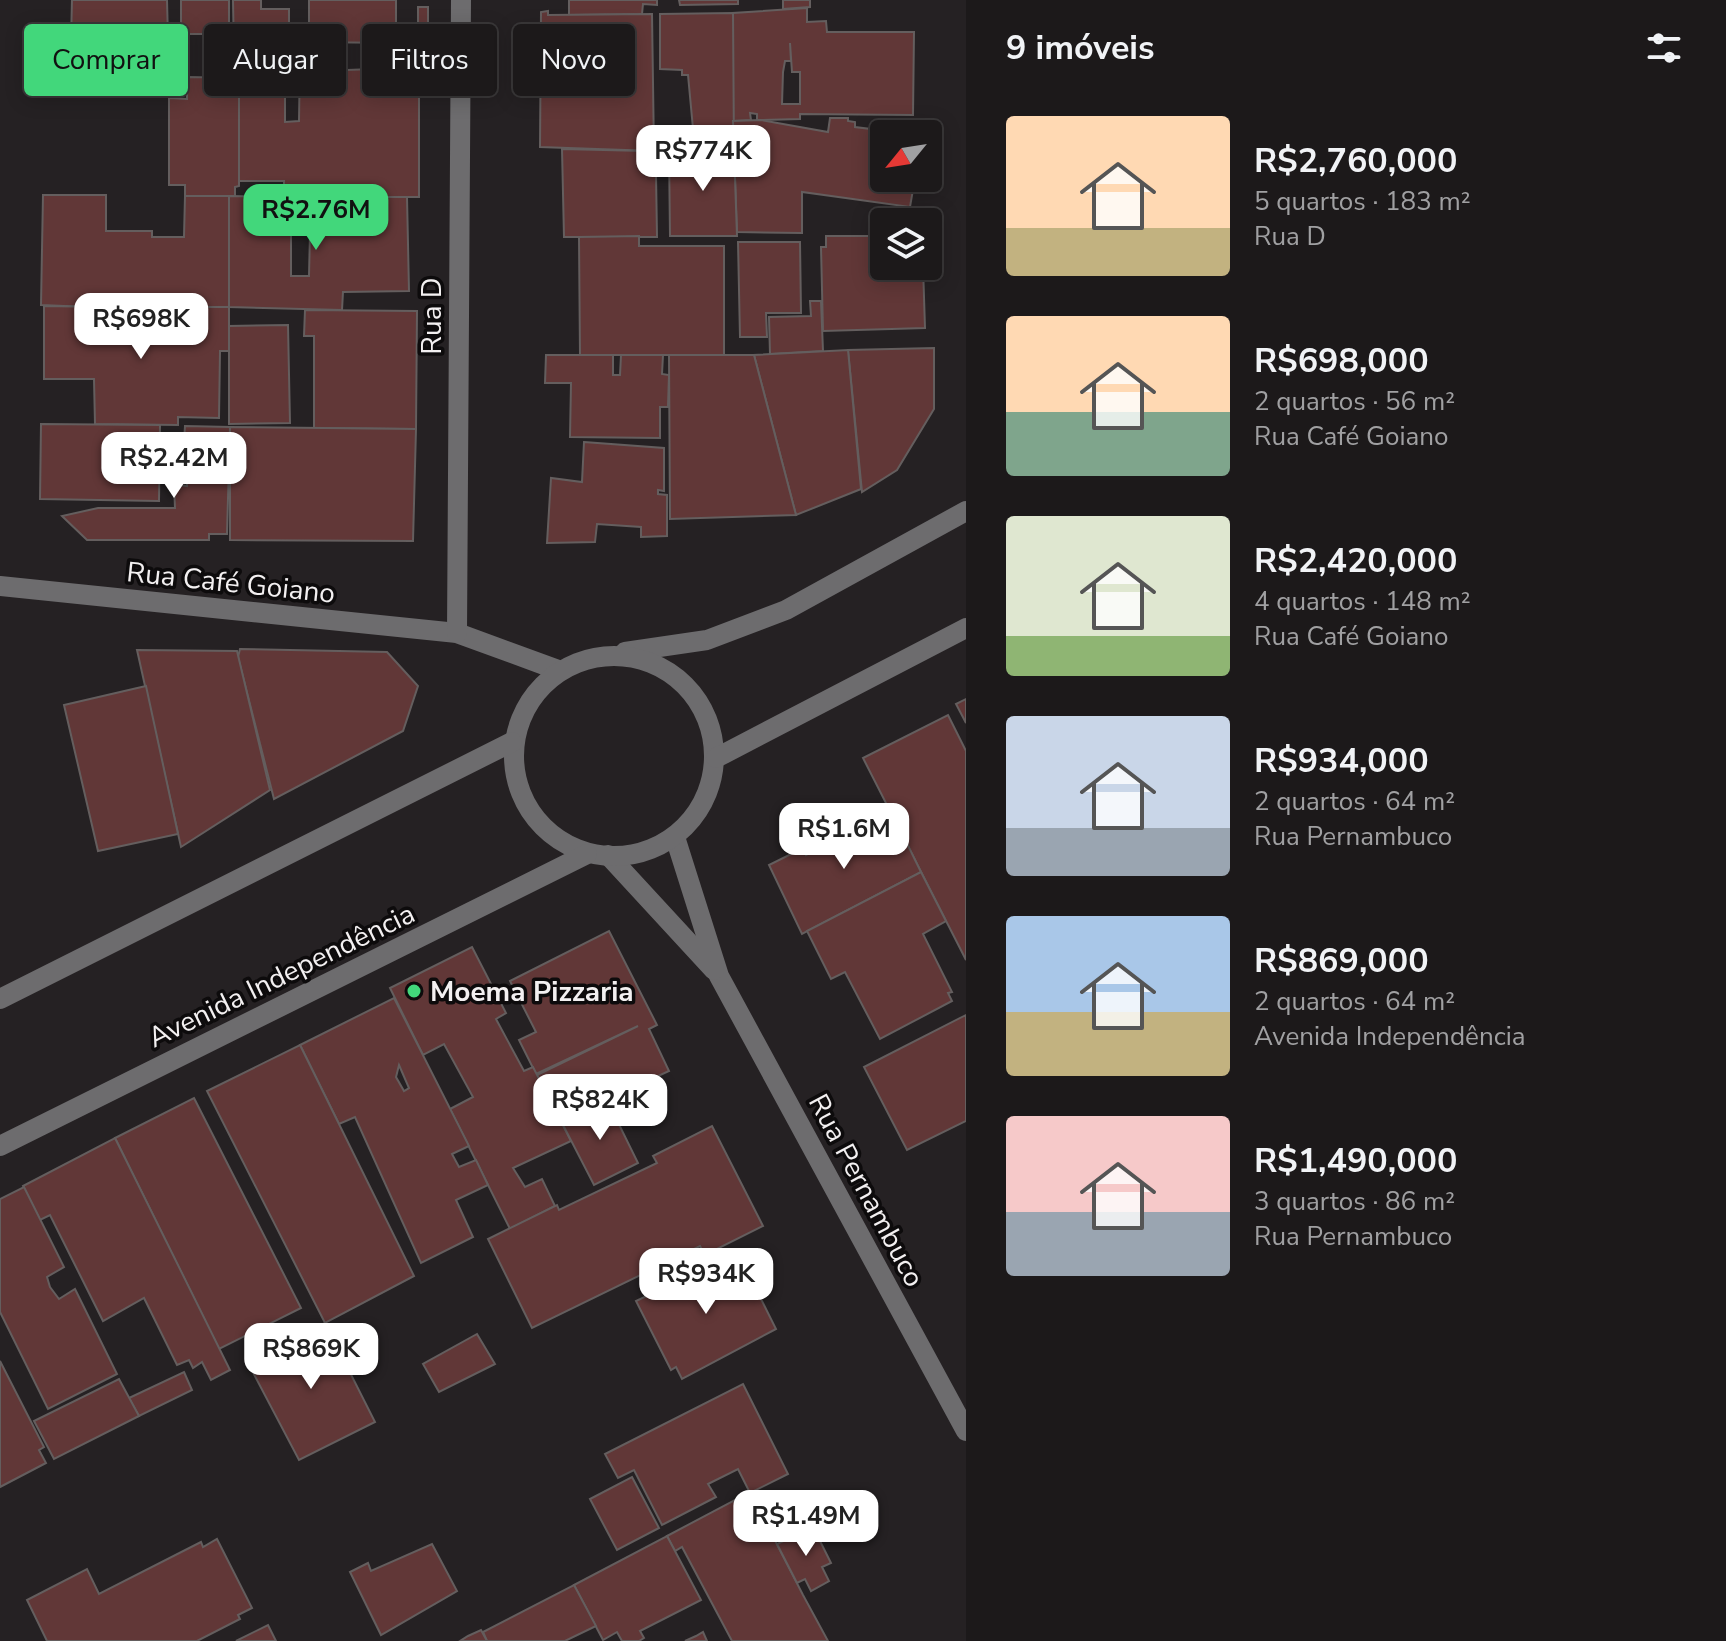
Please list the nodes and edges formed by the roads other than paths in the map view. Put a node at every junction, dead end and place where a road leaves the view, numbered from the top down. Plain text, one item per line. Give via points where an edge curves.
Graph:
1 (461, 0) edge
2 (966, 511) edge
3 (0, 586) edge
4 (966, 628) edge
5 (457, 633) junction
6 (616, 653) junction
7 (558, 670) junction
8 (512, 742) junction
9 (716, 758) junction
10 (675, 837) junction
11 (587, 854) junction
12 (608, 855) junction
13 (719, 976) junction
14 (0, 999) edge
15 (0, 1146) edge
16 (966, 1431) edge

1 - 5 street, Rua D
2 - 6 street via 786,610 707,640
3 - 5 street, Rua Café Goiano
4 - 9 street
5 - 7 street, Rua Café Goiano
6 - 7 street
6 - 9 street via 667,668 703,707
7 - 8 street via 527,701
8 - 11 street via 518,790 545,830
8 - 14 street
9 - 10 street via 705,802
10 - 12 street via 633,856
10 - 13 street, Rua Pernambuco
11 - 12 street
11 - 15 street, Avenida Independência
12 - 13 street, Rua Pernambuco
13 - 16 street, Rua Pernambuco

